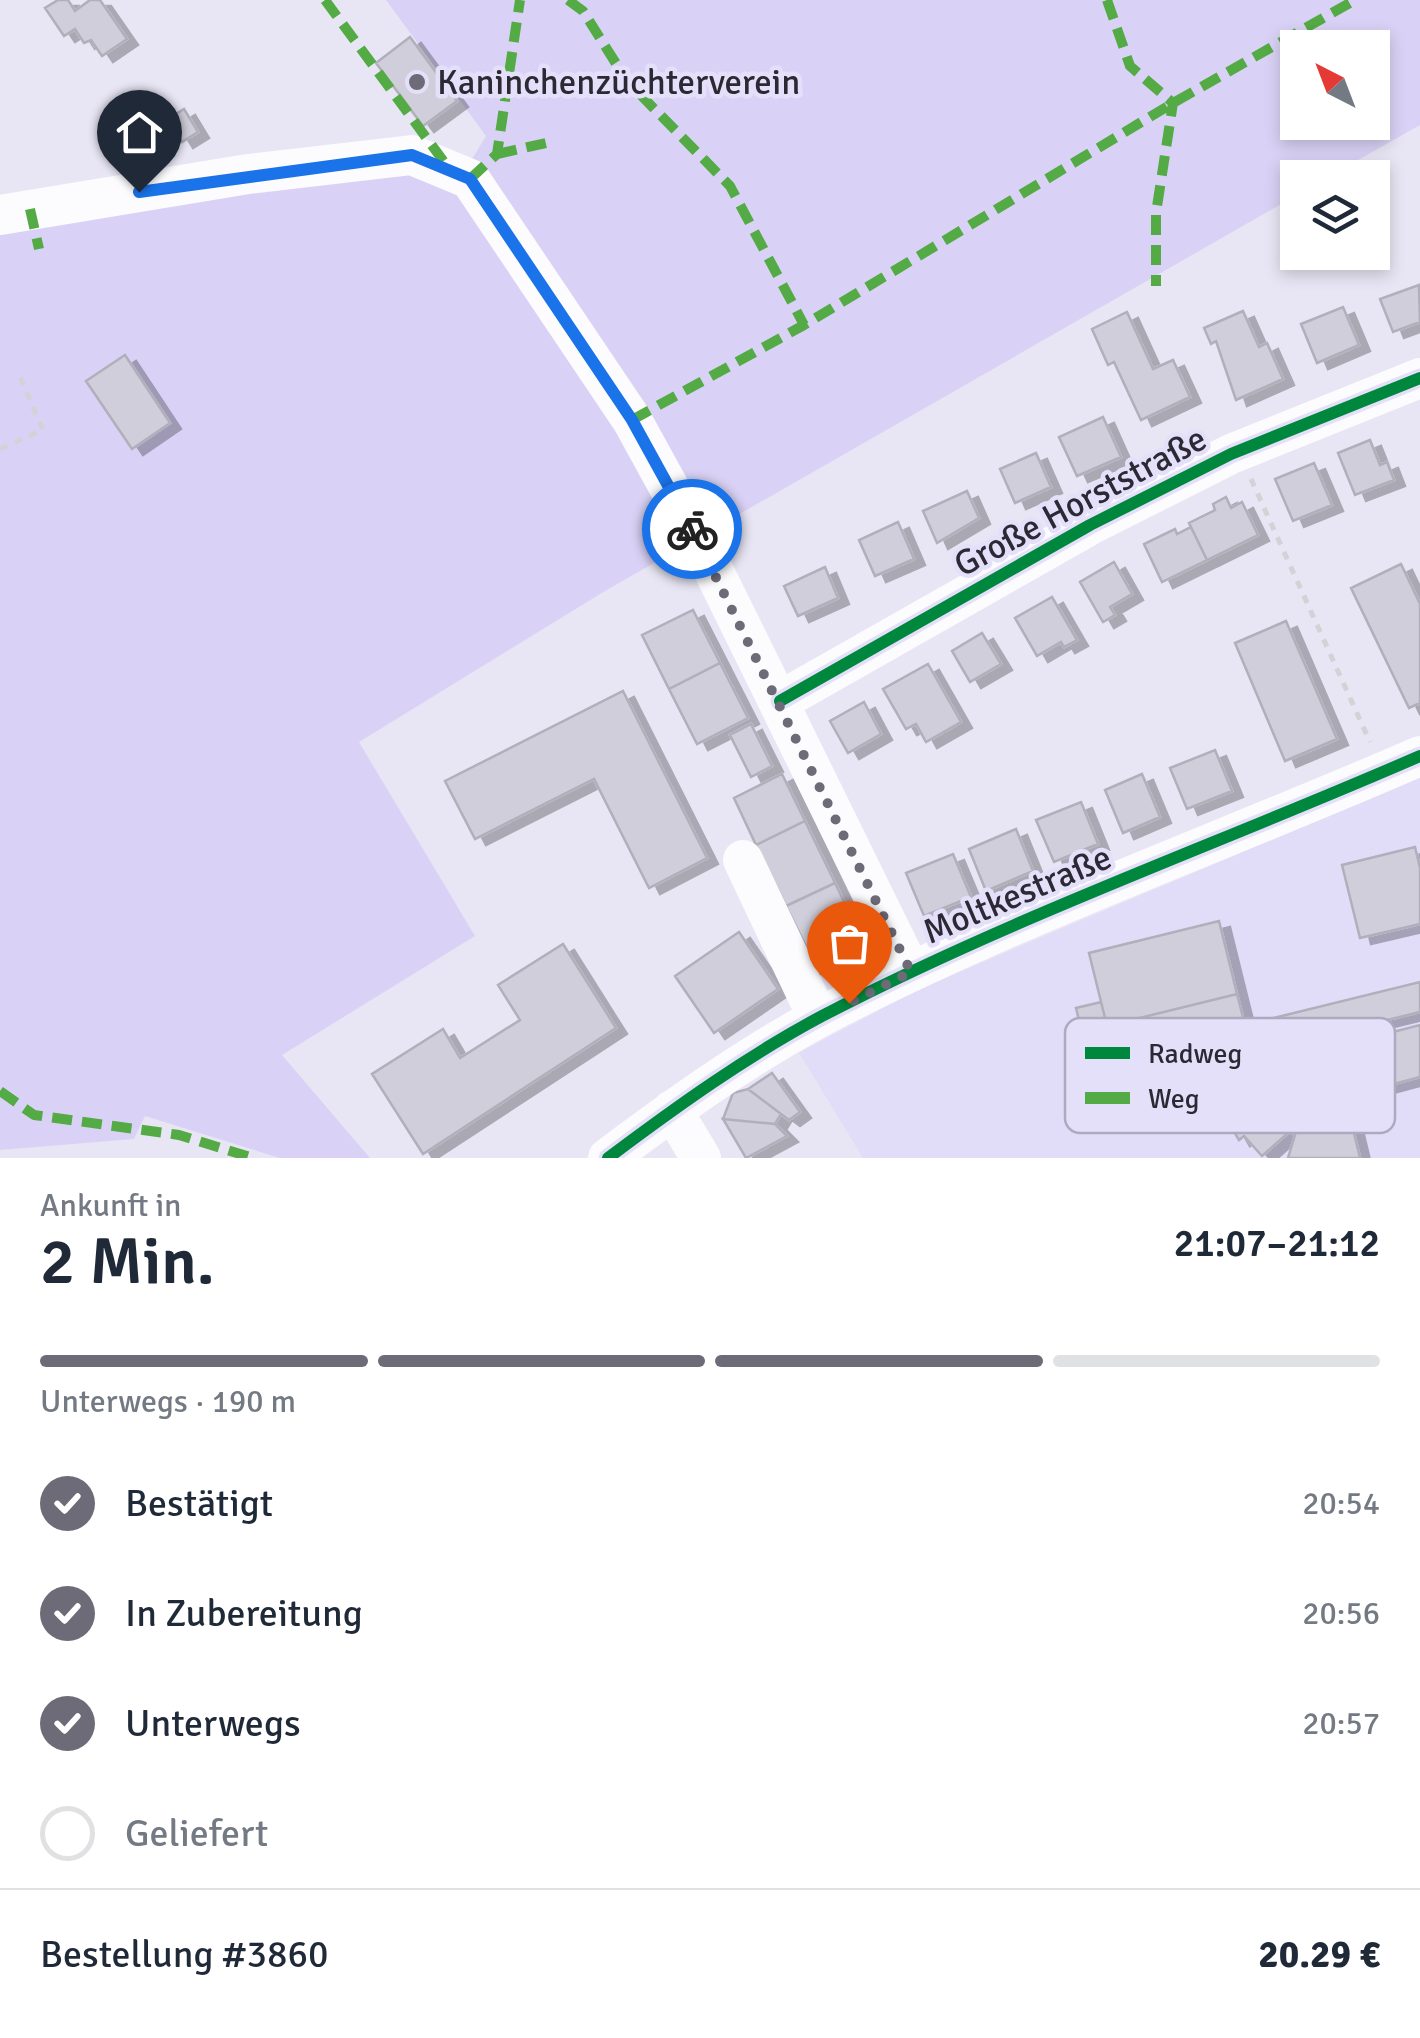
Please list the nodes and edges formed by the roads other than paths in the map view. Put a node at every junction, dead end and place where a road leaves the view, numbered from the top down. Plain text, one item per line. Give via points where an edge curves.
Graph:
1 (0, 214) edge
2 (1420, 378) edge
3 (780, 701) junction
4 (1402, 764) edge
5 (744, 860) dead end
6 (911, 972) junction
7 (818, 1018) junction
8 (672, 1110) junction
9 (608, 1158) edge
10 (701, 1158) edge

1 - 3 street via 412,155 470,179 632,420
2 - 3 street, Große Horststraße via 1231,454 1090,525
3 - 6 street
4 - 6 street, Moltkestraße
5 - 7 street
6 - 7 street, Moltkestraße
7 - 8 street, Moltkestraße
8 - 9 street, Moltkestraße
8 - 10 street

